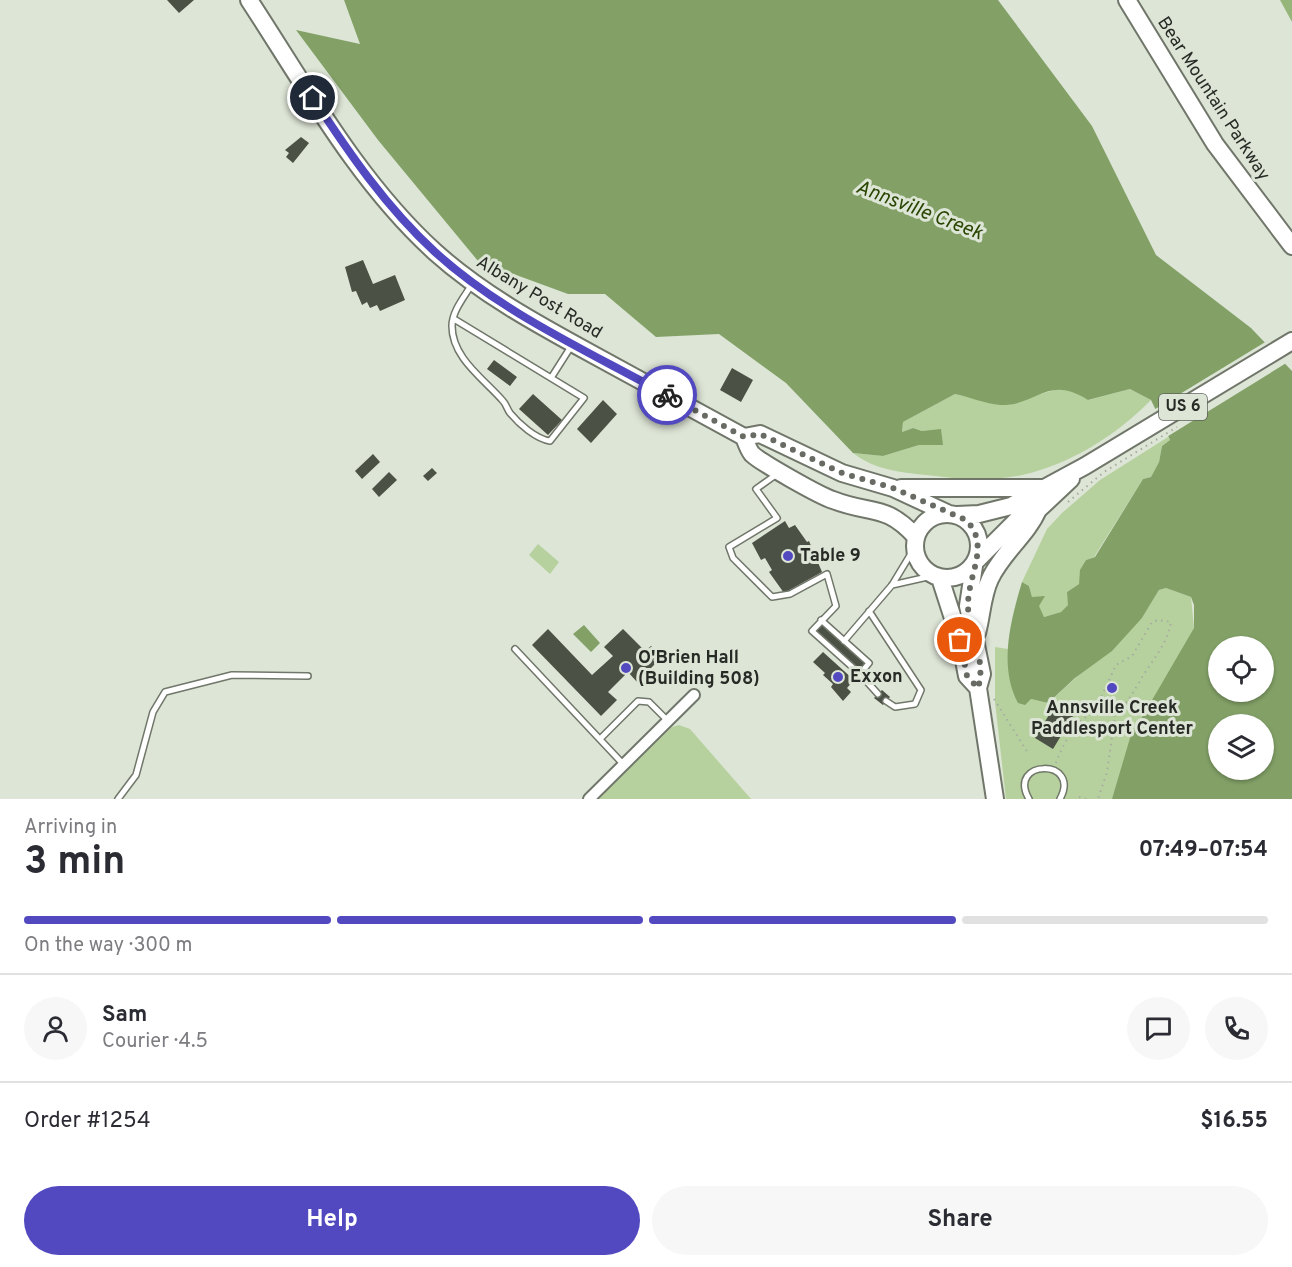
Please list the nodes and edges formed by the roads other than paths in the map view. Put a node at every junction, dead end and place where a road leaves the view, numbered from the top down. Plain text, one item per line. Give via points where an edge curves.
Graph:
1 (249, 0) edge
2 (1127, 0) edge
3 (1292, 246) edge
4 (473, 282) junction
5 (454, 319) junction
6 (1292, 341) edge
7 (573, 343) junction
8 (551, 378) junction
9 (744, 437) junction
10 (1091, 463) junction
11 (782, 471) junction
12 (893, 488) junction
13 (1041, 488) junction
14 (1038, 510) junction
15 (952, 514) junction
16 (915, 542) junction
17 (975, 563) junction
18 (936, 577) junction
19 (892, 585) junction
20 (869, 611) junction
21 (821, 620) junction
22 (976, 637) junction
23 (844, 641) junction
24 (515, 649) dead end
25 (860, 674) junction
26 (309, 676) dead end
27 (985, 691) junction
28 (878, 694) dead end
29 (694, 695) dead end
30 (886, 701) dead end
31 (668, 721) junction
32 (600, 739) junction
33 (624, 765) junction
34 (118, 799) edge
35 (589, 799) edge
36 (995, 799) edge
37 (1029, 799) edge
38 (1060, 799) edge

1 - 4 highway, Albany Post Road via 376,188 415,232
2 - 3 highway, Bear Mountain Parkway via 1209,135
4 - 5 lane
4 - 7 highway, Albany Post Road
5 - 8 lane
5 - 8 lane via 456,340 465,361 509,412 540,440 550,441 584,398
6 - 10 highway, US 6
7 - 8 lane
7 - 9 highway, Albany Post Road
9 - 11 highway, Albany Post Road via 753,454
9 - 12 highway, Albany Post Road via 760,434 842,473
10 - 13 highway, US 6
10 - 14 highway, US 6
11 - 16 highway, Albany Post Road via 832,500 888,513 902,521
11 - 21 lane via 756,489 777,518 729,546 733,558 772,597 790,594 826,574 836,606
12 - 13 highway, US 6
12 - 15 highway, Albany Post Road
13 - 15 highway, US 6 via 1011,506 979,514
14 - 17 highway, US 6 via 1025,512
14 - 22 highway, US 6 via 989,580
15 - 16 highway, US 6 via 927,521
15 - 17 highway via 974,528 978,538
16 - 18 highway via 922,566
16 - 19 lane
17 - 18 highway, US 6 via 962,576
17 - 22 highway, US 6 via 968,606
18 - 19 lane
18 - 27 highway, US 6 via 960,640 967,676
19 - 20 lane
20 - 23 lane
20 - 30 lane via 921,690 915,704 895,707
21 - 23 lane
21 - 25 lane via 812,631
22 - 27 highway, US 6
23 - 25 lane via 869,663
24 - 32 lane
25 - 28 lane
26 - 34 lane via 232,675 165,692 153,712 136,775
27 - 36 highway, US 6
29 - 31 street
31 - 32 lane via 649,702 638,701
31 - 33 street
32 - 33 lane
33 - 35 street
37 - 38 lane via 1025,785 1030,774 1041,768 1053,770 1063,779

